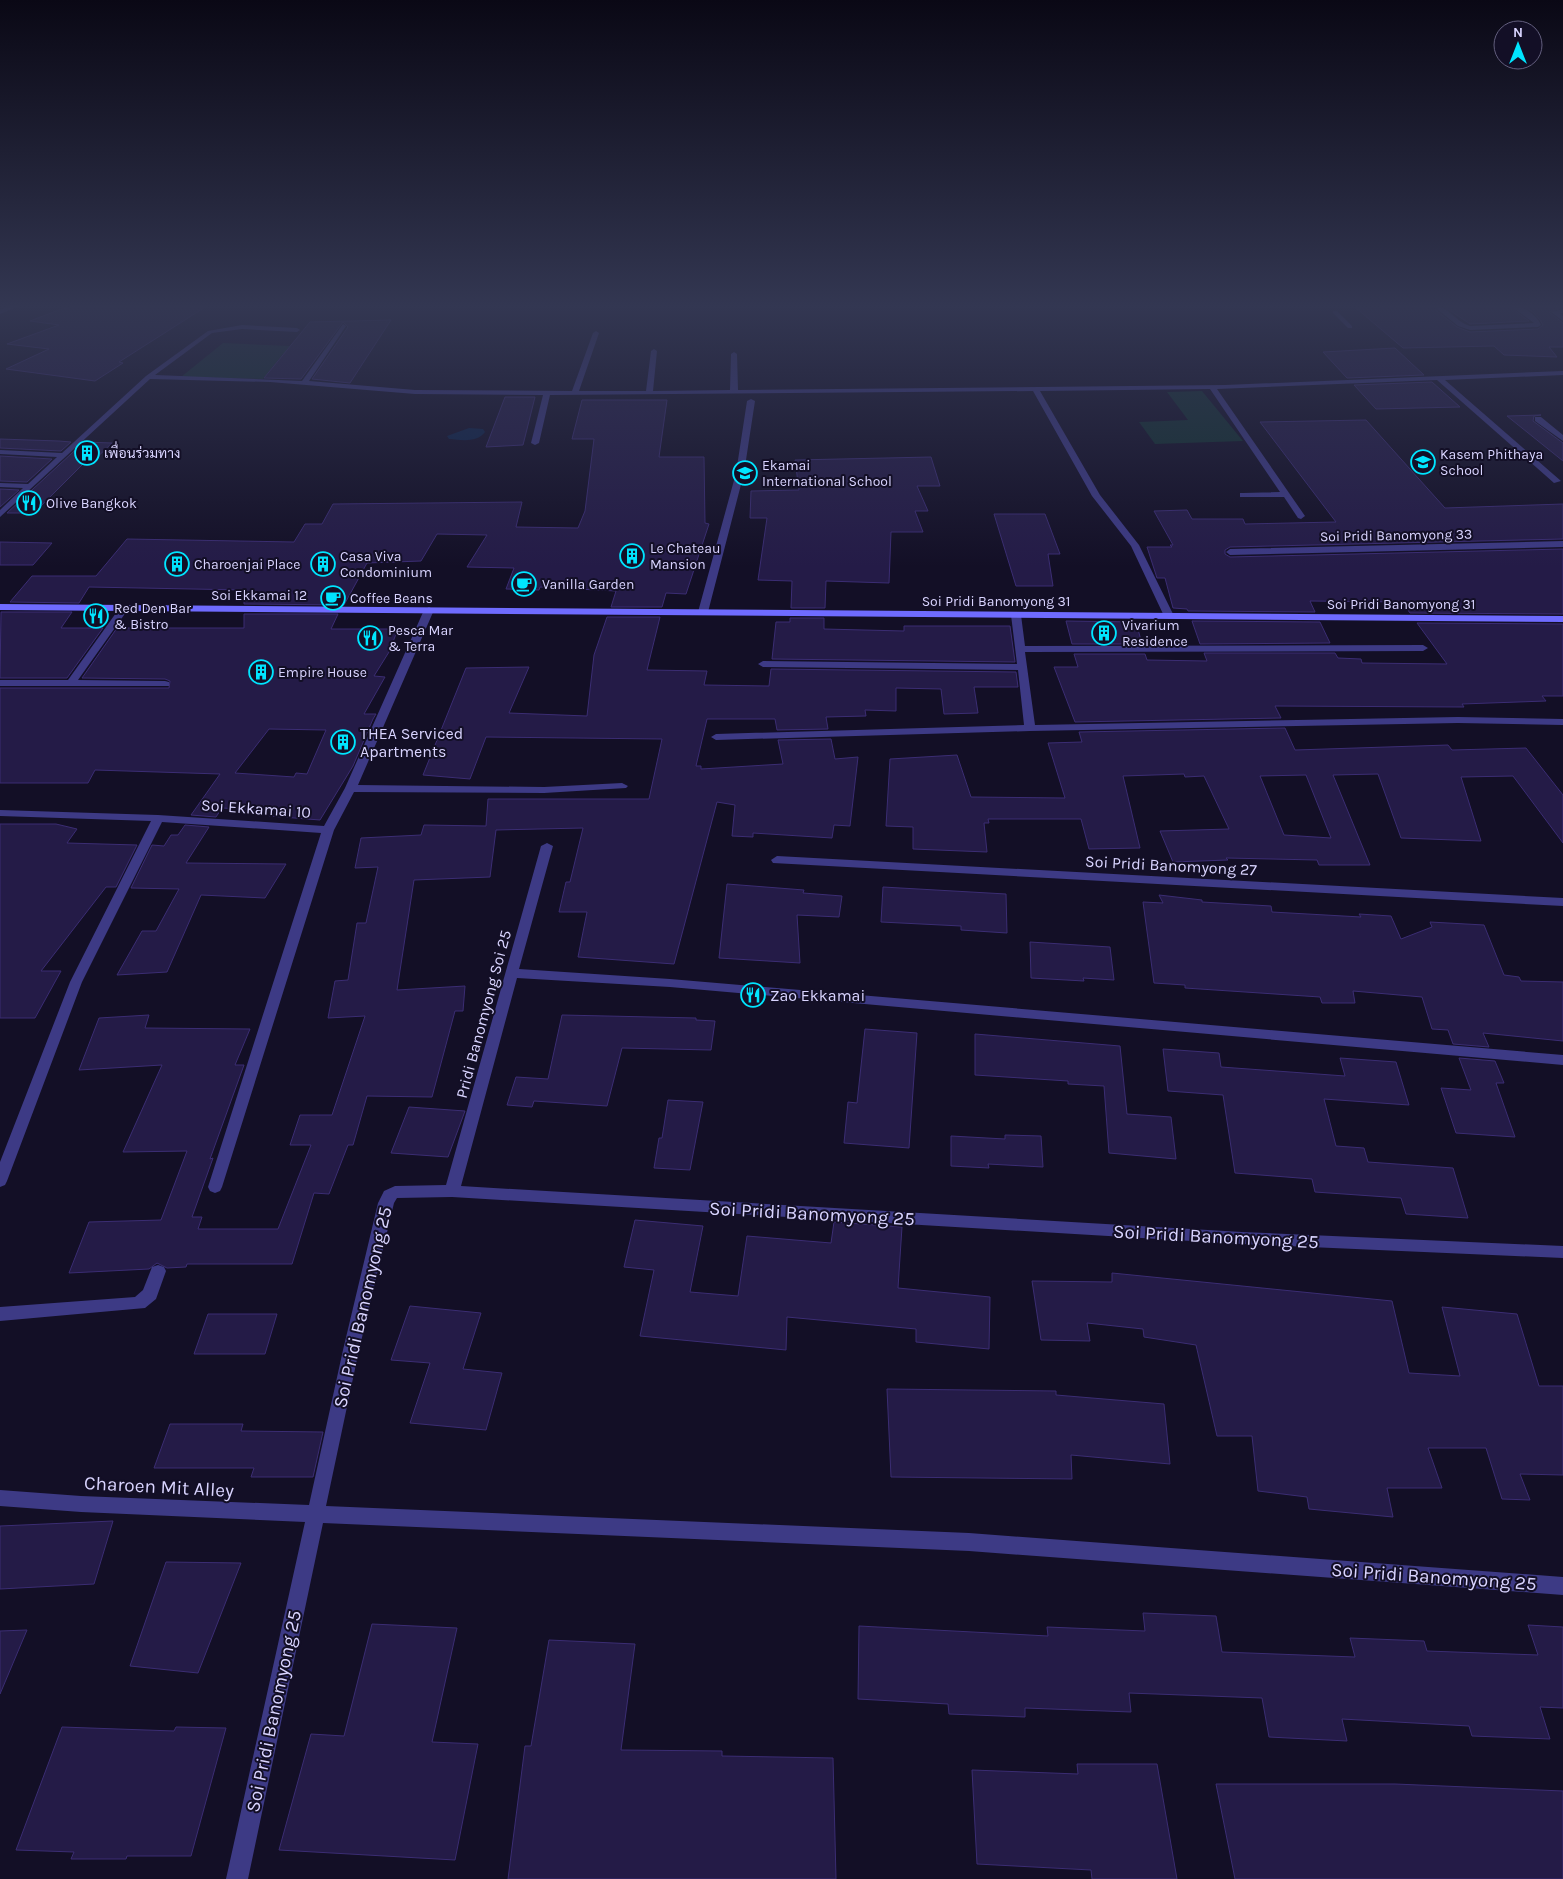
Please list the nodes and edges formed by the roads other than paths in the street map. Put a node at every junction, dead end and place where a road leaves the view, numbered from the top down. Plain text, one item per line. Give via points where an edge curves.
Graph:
1 (132, 392) edge
2 (412, 392) edge
3 (547, 392) junction
4 (575, 392) joint
5 (649, 392) joint
6 (676, 392) edge
7 (1037, 392) edge
8 (1215, 392) edge
9 (1455, 392) edge
10 (751, 401) dead end
11 (1538, 418) dead end
12 (1562, 436) edge
13 (535, 443) dead end
14 (0, 452) edge
15 (63, 455) junction
16 (1557, 481) dead end
17 (0, 485) edge
18 (29, 486) junction
19 (1286, 494) junction
20 (1243, 495) dead end
21 (0, 514) edge
22 (1301, 516) dead end
23 (1563, 544) edge
24 (1230, 552) dead end
25 (0, 607) edge
26 (124, 608) junction
27 (429, 610) junction
28 (703, 612) junction
29 (1016, 615) junction
30 (1169, 616) junction
31 (1563, 619) edge
32 (1423, 648) dead end
33 (1020, 649) junction
34 (763, 664) dead end
35 (1023, 667) junction
36 (0, 683) edge
37 (71, 683) junction
38 (165, 684) dead end
39 (1563, 722) edge
40 (1030, 728) junction
41 (716, 737) dead end
42 (622, 786) dead end
43 (351, 788) junction
44 (0, 813) edge
45 (158, 818) junction
46 (328, 830) junction
47 (548, 846) dead end
48 (777, 860) dead end
49 (1563, 902) edge
50 (512, 973) junction
51 (1563, 1060) edge
52 (0, 1181) edge
53 (215, 1187) dead end
54 (452, 1191) junction
55 (1563, 1252) edge
56 (158, 1271) dead end
57 (0, 1314) edge
58 (0, 1498) edge
59 (316, 1514) junction
60 (1563, 1586) edge
61 (237, 1879) edge

1 - 15 street
2 - 3 street
3 - 4 street
3 - 13 street
4 - 5 street
5 - 6 street
7 - 30 street via 1096,496 1135,545
8 - 19 street
9 - 16 street
10 - 28 street via 740,473
11 - 12 street
14 - 15 street
15 - 18 street
17 - 18 street
18 - 21 street
19 - 20 street
19 - 22 street
23 - 24 street, Soi Pridi Banomyong 33
25 - 26 street, Soi Ekkamai 12
26 - 27 street, Soi Ekkamai 12
26 - 37 street
27 - 28 street, Soi Pridi Banomyong 31
27 - 43 street, Soi Ekkamai 10
28 - 29 street, Soi Pridi Banomyong 31
29 - 30 street, Soi Pridi Banomyong 31
29 - 33 street
30 - 31 street, Soi Pridi Banomyong 31
32 - 33 street
33 - 35 street
34 - 35 street
35 - 40 street
36 - 37 street
37 - 38 street
39 - 40 street via 1458,720
40 - 41 street
42 - 43 street via 544,790
43 - 46 street, Soi Ekkamai 10
44 - 45 street, Soi Ekkamai 10
45 - 46 street, Soi Ekkamai 10
45 - 52 street via 76,982
46 - 53 street
47 - 50 street, Pridi Banomyong Soi 25
48 - 49 street, Soi Pridi Banomyong 27
50 - 51 street via 670,983
50 - 54 street, Pridi Banomyong Soi 25
54 - 55 street, Soi Pridi Banomyong 25 via 1242,1238
54 - 59 street, Soi Pridi Banomyong 25 via 389,1194
56 - 57 street via 150,1294 139,1303
58 - 59 street, Charoen Mit Alley
59 - 60 street, Soi Pridi Banomyong 25 via 969,1542
59 - 61 street, Soi Pridi Banomyong 25

